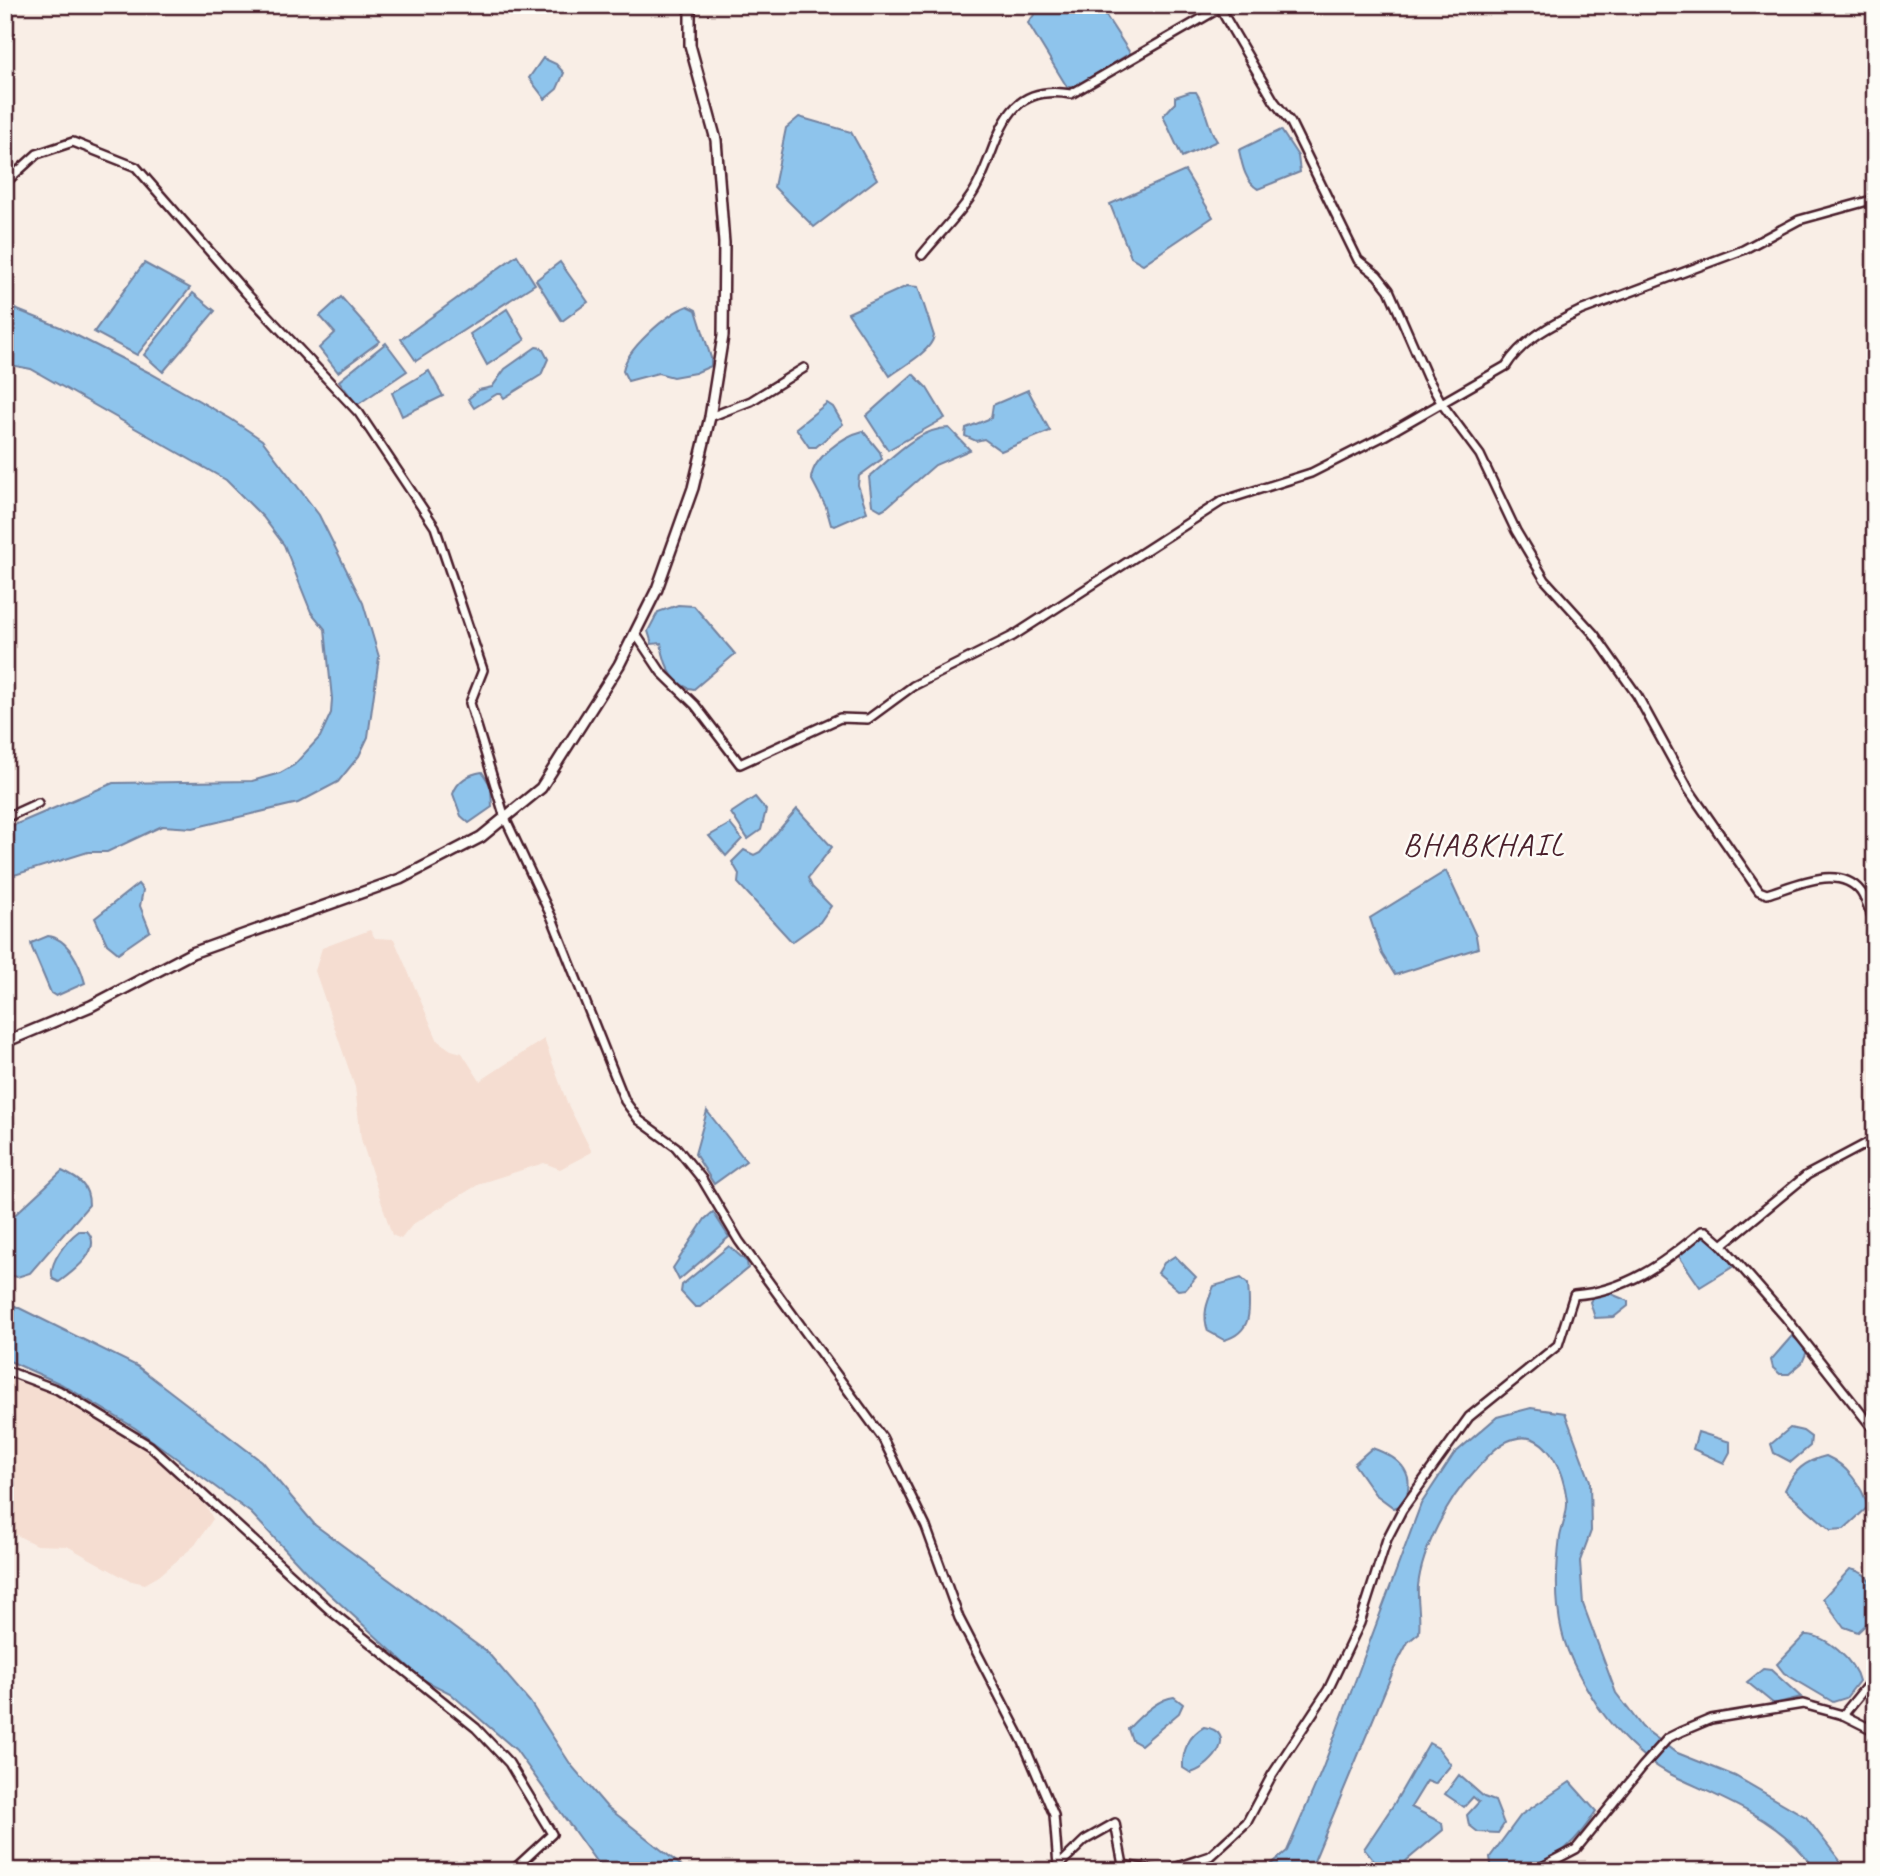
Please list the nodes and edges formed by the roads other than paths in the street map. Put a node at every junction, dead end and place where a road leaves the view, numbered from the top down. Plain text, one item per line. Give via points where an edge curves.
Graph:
1 (690, 5) edge
2 (1219, 7) edge
3 (5, 183) edge
4 (1875, 199) edge
5 (922, 255) dead end
6 (804, 368) dead end
7 (1442, 404) junction
8 (710, 417) junction
9 (635, 633) junction
10 (38, 803) dead end
11 (5, 818) edge
12 (505, 818) junction
13 (1875, 923) edge
14 (5, 1042) edge
15 (1875, 1139) edge
16 (1722, 1245) junction
17 (5, 1370) edge
18 (1875, 1431) edge
19 (1875, 1676) edge
20 (1843, 1715) junction
21 (1875, 1731) edge
22 (512, 1871) edge
23 (1157, 1871) edge
24 (1164, 1871) edge
25 (1534, 1871) edge

1 - 8 street via 690,45 716,140 724,243 723,336
2 - 5 street via 1071,94 1036,94 1014,106 996,134 974,192
2 - 7 street via 1291,123 1358,260 1389,290
3 - 12 street via 37,154 73,142 136,167 359,413 435,527 483,670 470,703
4 - 7 street via 1799,220 1732,255 1580,311 1514,352 1506,366
6 - 8 street via 751,401
7 - 9 street via 1311,473 1222,501 1013,636 913,686 868,719 840,718 740,764 695,705 661,672
7 - 13 street via 1480,455 1545,580 1594,634 1637,695 1689,790 1759,891 1767,894 1830,876 1861,892
8 - 9 street via 693,488 657,589
9 - 12 street via 541,788
10 - 11 street
12 - 14 street via 481,837 400,879 192,953 91,1006
12 - 23 street via 557,930 625,1101 639,1120 676,1147 702,1180 739,1241 882,1437 926,1527 959,1618 1023,1742 1054,1815 1058,1866 1085,1840 1115,1823 1123,1865
15 - 16 street via 1807,1175
16 - 18 street
16 - 24 street via 1702,1231 1640,1278 1600,1293 1574,1295 1558,1345 1469,1417 1402,1510 1387,1539 1360,1623 1328,1689 1247,1822 1210,1856
17 - 22 street via 58,1390 149,1446 332,1612 476,1728 509,1763 552,1834
19 - 20 street
20 - 21 street
20 - 25 street via 1803,1704 1712,1719 1668,1738 1576,1849

